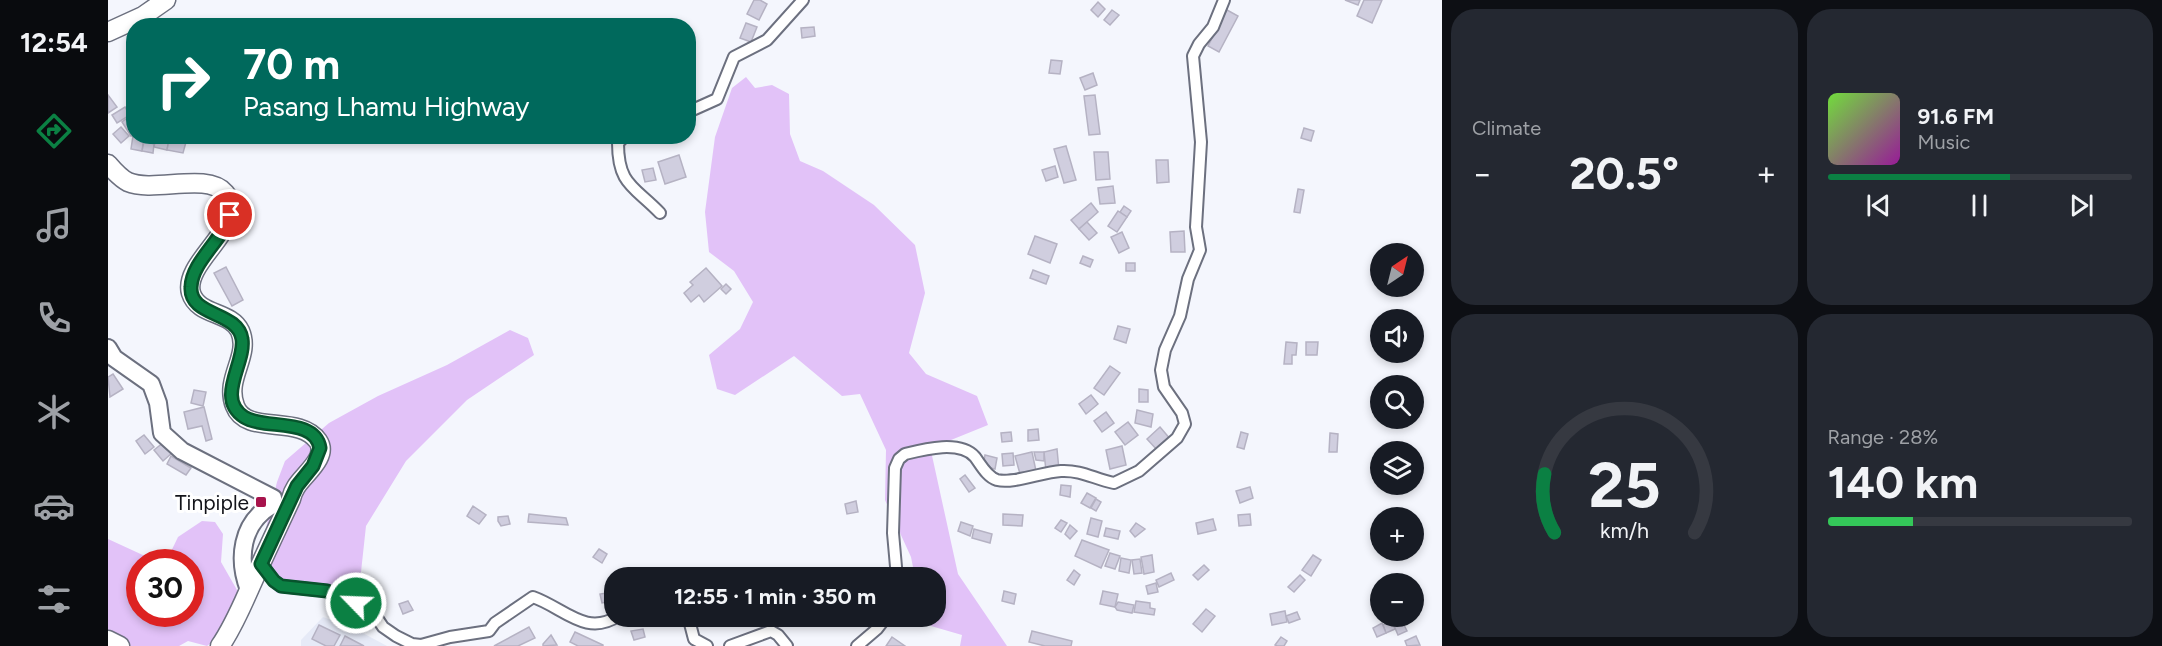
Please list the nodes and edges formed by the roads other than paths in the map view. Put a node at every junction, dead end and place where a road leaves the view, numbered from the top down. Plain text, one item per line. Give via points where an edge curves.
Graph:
1 (166, 0) edge
2 (803, 0) edge
3 (1224, 0) edge
4 (139, 18) edge
5 (126, 24) edge
6 (108, 32) edge
7 (696, 108) edge
8 (618, 144) edge
9 (108, 164) edge
10 (660, 213) dead end
11 (108, 348) edge
12 (261, 564) junction
13 (896, 567) edge
14 (249, 590) junction
15 (604, 624) edge
16 (691, 627) edge
17 (878, 627) edge
18 (108, 640) edge
19 (222, 645) edge
20 (120, 646) edge
21 (707, 646) edge
22 (730, 646) edge
23 (787, 646) edge
24 (857, 646) edge

1 - 4 main road
2 - 7 street via 768,40 734,57 717,99
3 - 13 street via 1213,27 1193,56 1201,136 1196,227 1200,250 1161,370 1164,387 1184,419 1183,430 1139,471 1114,483 1073,471 997,480 970,453 958,447 905,454 895,468
5 - 6 main road
8 - 10 street via 618,161 626,181
9 - 12 main road via 132,183 208,184 220,188 229,200 227,225 196,270 192,296 203,308 232,322 240,331 242,351 232,386 237,411 257,422 302,429 318,441 320,448 313,466 297,486
11 - 14 street via 114,358 151,384 162,433 169,441 182,452 273,498 272,505 255,518 242,545 243,575
12 - 14 main road
12 - 15 street via 281,586 339,595 373,612 383,627 412,644 489,631 495,622 533,597 587,624
14 - 19 main road
16 - 21 street via 693,636
17 - 24 street
18 - 20 main road
22 - 23 street via 771,631

